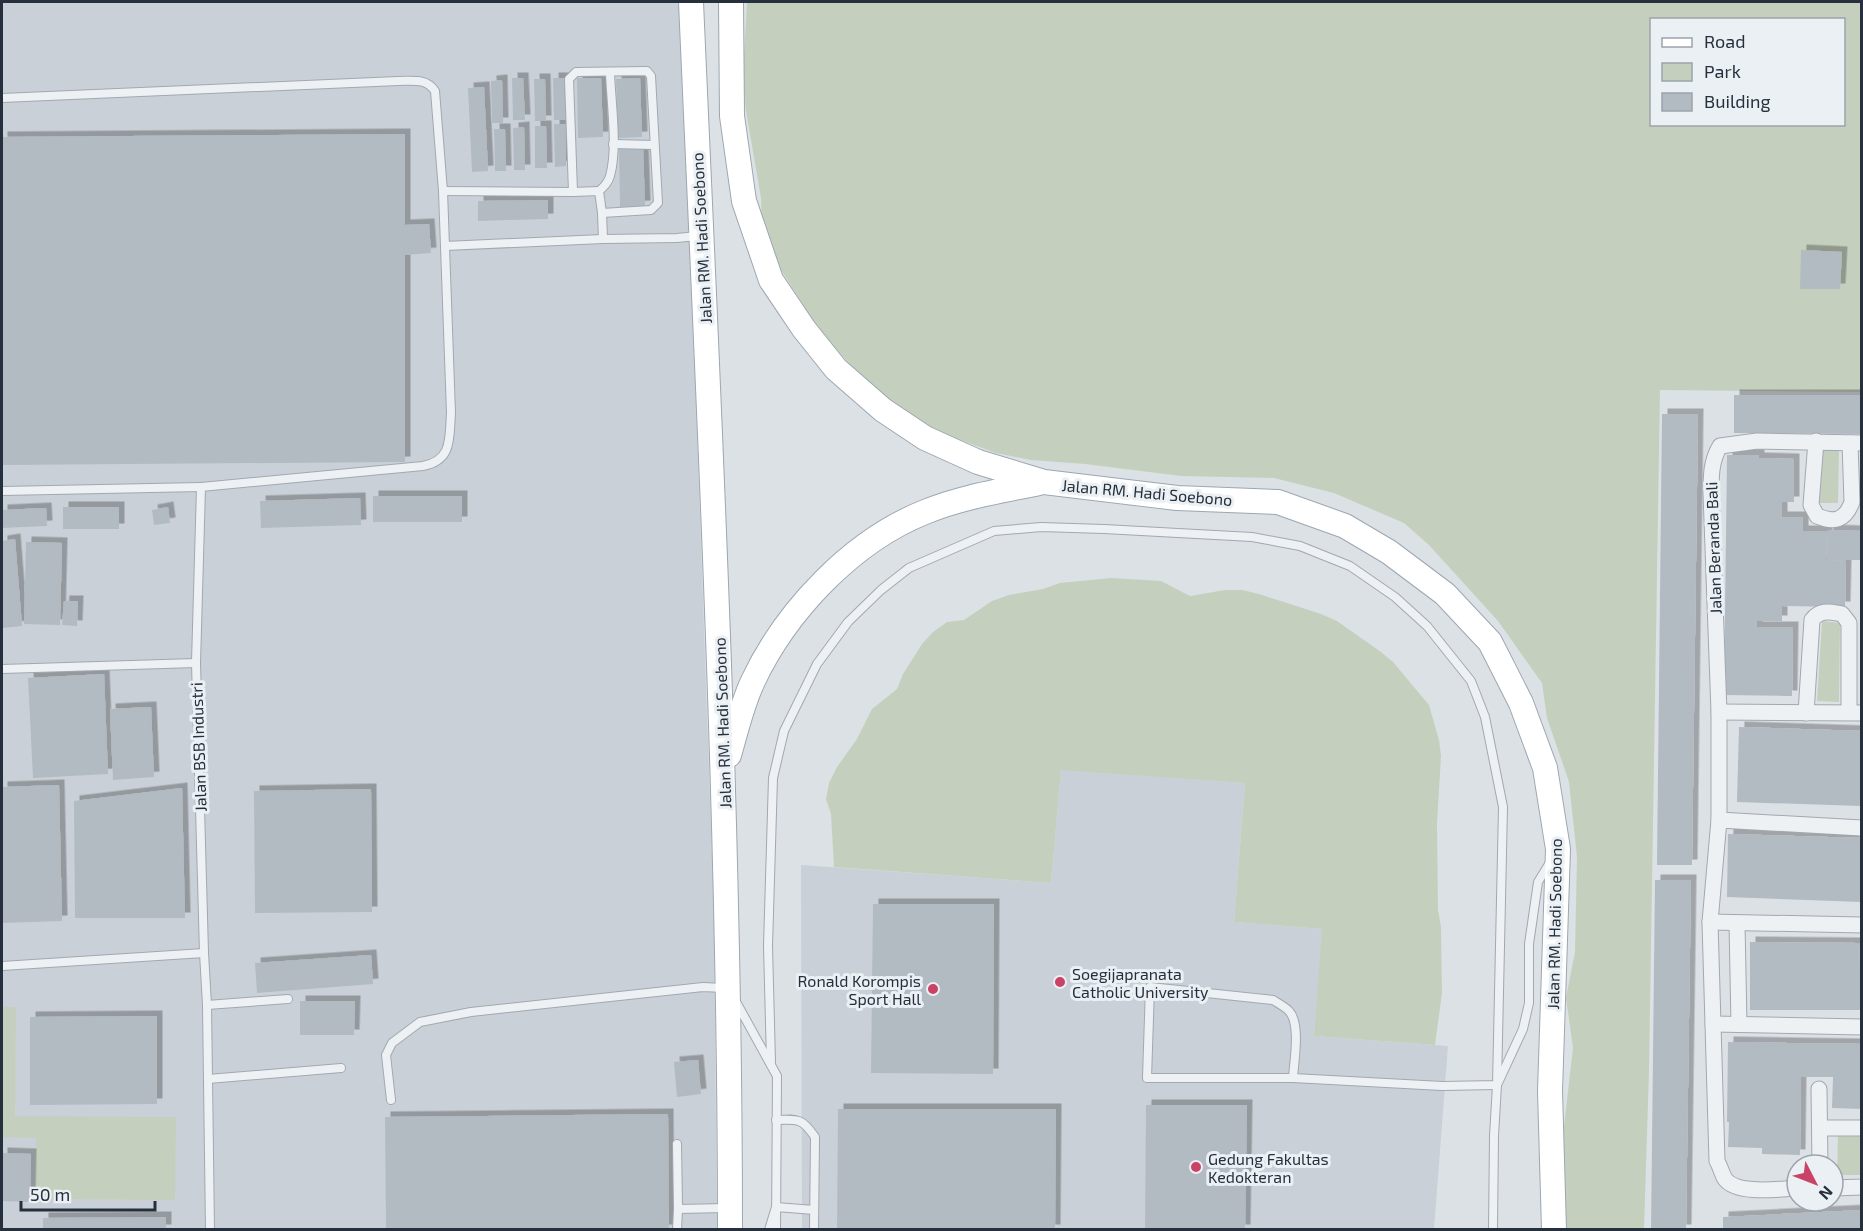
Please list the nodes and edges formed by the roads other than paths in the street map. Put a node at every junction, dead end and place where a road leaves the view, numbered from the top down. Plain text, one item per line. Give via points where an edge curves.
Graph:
1 (691, 2) edge
2 (731, 2) edge
3 (610, 73) junction
4 (2, 98) edge
5 (613, 144) junction
6 (654, 145) junction
7 (443, 191) junction
8 (598, 191) junction
9 (573, 192) junction
10 (602, 213) junction
11 (701, 235) junction
12 (603, 239) junction
13 (445, 246) junction
14 (1815, 441) junction
15 (1856, 443) edge
16 (1044, 482) junction
17 (201, 487) junction
18 (2, 491) edge
19 (196, 663) junction
20 (2, 669) edge
21 (1719, 712) junction
22 (1806, 713) junction
23 (1855, 713) edge
24 (724, 768) junction
25 (1719, 820) junction
26 (1862, 828) edge
27 (1558, 849) junction
28 (1710, 922) junction
29 (1737, 924) junction
30 (1862, 925) edge
31 (204, 953) junction
32 (2, 966) edge
33 (729, 988) junction
34 (288, 999) dead end
35 (207, 1005) junction
36 (1713, 1024) junction
37 (1739, 1024) junction
38 (1862, 1027) edge
39 (771, 1062) junction
40 (341, 1068) dead end
41 (208, 1078) junction
42 (1293, 1078) junction
43 (1497, 1085) junction
44 (1819, 1089) dead end
45 (391, 1100) dead end
46 (776, 1120) junction
47 (1821, 1128) junction
48 (1862, 1128) edge
49 (677, 1144) dead end
50 (1820, 1153) edge
51 (1862, 1187) edge
52 (1785, 1188) edge
53 (1845, 1188) edge
54 (776, 1207) junction
55 (678, 1209) junction
56 (814, 1210) junction
57 (730, 1219) edge
58 (210, 1230) edge
59 (677, 1230) edge
60 (770, 1230) edge
61 (776, 1230) edge
62 (814, 1230) edge
63 (1493, 1230) edge
64 (1554, 1230) edge

1 - 11 main road, Jalan RM. Hadi Soebono
2 - 16 main road, Jalan RM. Hadi Soebono via 732,116 744,201 771,280 836,369 883,410 925,438 978,462
3 - 5 lane
3 - 6 lane via 649,73
3 - 9 lane via 576,72 569,79
4 - 7 lane via 424,81 435,91
5 - 6 lane
5 - 8 lane via 610,176
6 - 10 lane via 656,206 651,210
7 - 9 lane
7 - 13 lane
8 - 9 lane
8 - 10 lane
10 - 12 lane
11 - 12 lane
11 - 24 main road, Jalan RM. Hadi Soebono
12 - 13 lane
13 - 17 lane via 451,413 443,457 423,466
14 - 15 street, Jalan Beranda Bali
14 - 15 street, Jalan Beranda Bali via 1811,505 1817,516 1835,520 1849,512 1852,502
14 - 21 street, Jalan Beranda Bali via 1728,443 1714,455 1711,493
16 - 24 main road via 971,497 923,512 881,535 821,582 788,621 753,681
16 - 27 main road, Jalan RM. Hadi Soebono via 1176,498 1278,502 1345,526 1389,552 1445,594 1490,642 1521,703 1545,768
17 - 18 lane
17 - 19 lane
19 - 20 lane, Jalan BSB Industri
19 - 31 lane, Jalan BSB Industri
21 - 22 street
21 - 25 street, Jalan Beranda Bali
22 - 23 street
22 - 23 street via 1812,620 1816,614 1827,611 1842,614 1849,623
24 - 33 main road, Jalan RM. Hadi Soebono
25 - 26 street
25 - 28 street, Jalan Beranda Bali
27 - 43 lane via 1538,882 1529,944 1529,1003 1523,1029
27 - 64 main road, Jalan RM. Hadi Soebono via 1550,1091
28 - 29 street
28 - 36 street
29 - 30 street
29 - 37 street
31 - 32 lane
31 - 35 lane, Jalan BSB Industri
33 - 39 lane
33 - 45 lane via 703,987 471,1012 420,1022 392,1043 386,1055
33 - 57 main road, Jalan RM. Hadi Soebono
34 - 35 lane
35 - 41 lane, Jalan BSB Industri
36 - 37 street
36 - 52 street via 1718,1161 1726,1180 1749,1190
37 - 38 street
39 - 43 lane via 768,946 774,778 784,730 817,664 848,622 909,567 994,531 1041,527 1252,537 1300,546 1350,566 1395,597 1427,626 1471,681 1485,717 1503,807
39 - 46 lane via 777,1076
40 - 41 lane
41 - 58 lane, Jalan BSB Industri
42 - 42 lane via 1294,1021 1290,1012 1273,1000 1150,987 1147,1078
42 - 43 lane
43 - 63 lane
44 - 47 street
46 - 54 lane
46 - 56 lane via 798,1119 815,1137
47 - 48 street
47 - 50 street
49 - 55 lane
51 - 53 street
54 - 56 lane
54 - 60 lane
54 - 61 lane
55 - 57 lane
55 - 59 lane
56 - 62 lane

